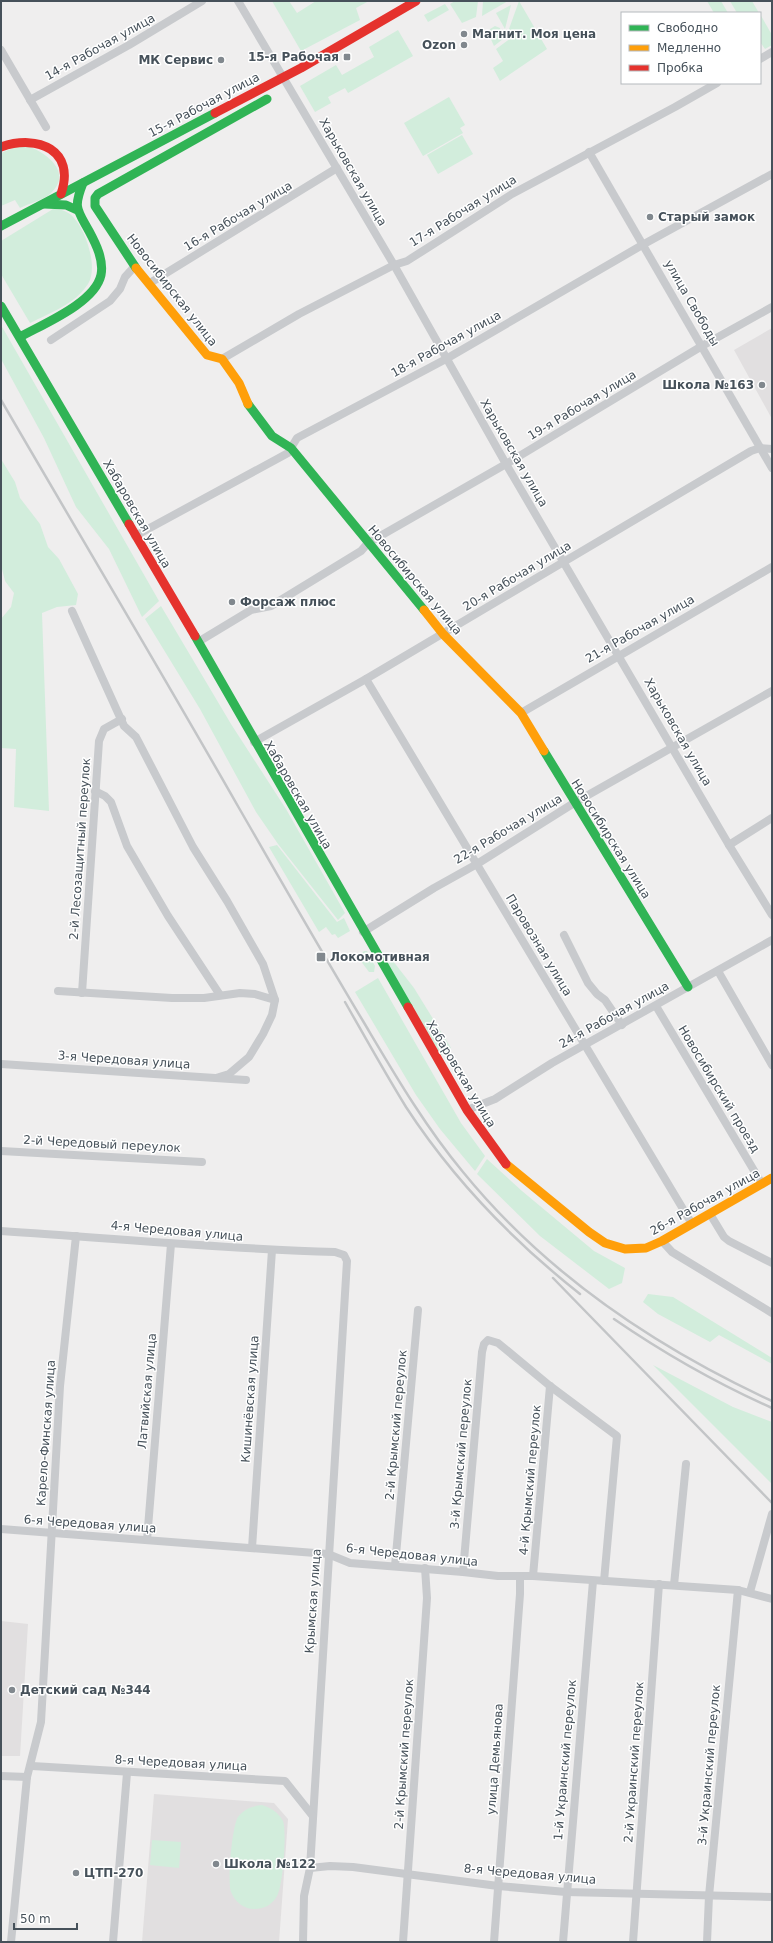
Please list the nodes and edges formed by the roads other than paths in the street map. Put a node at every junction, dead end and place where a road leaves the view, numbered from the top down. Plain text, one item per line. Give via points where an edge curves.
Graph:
1 (202, 1) edge
2 (238, 1) edge
3 (416, 1) edge
4 (1, 50) edge
5 (772, 52) edge
6 (761, 58) edge
7 (284, 77) junction
8 (715, 84) edge
9 (267, 99) dead end
10 (30, 100) junction
11 (234, 102) junction
12 (241, 114) junction
13 (46, 127) dead end
14 (1, 147) edge
15 (590, 152) junction
16 (337, 168) junction
17 (65, 169) junction
18 (772, 174) edge
19 (93, 177) junction
20 (83, 183) junction
21 (61, 194) junction
22 (40, 205) junction
23 (78, 210) junction
24 (1, 226) edge
25 (644, 244) junction
26 (394, 265) junction
27 (135, 266) junction
28 (150, 283) junction
29 (1, 306) edge
30 (772, 307) edge
31 (20, 337) junction
32 (51, 340) dead end
33 (702, 346) junction
34 (222, 359) junction
35 (446, 359) junction
36 (291, 448) junction
37 (760, 448) junction
38 (772, 449) edge
39 (506, 464) junction
40 (772, 468) edge
41 (135, 536) junction
42 (368, 543) junction
43 (563, 562) junction
44 (772, 567) edge
45 (72, 611) dead end
46 (443, 634) junction
47 (198, 642) junction
48 (618, 655) junction
49 (366, 679) junction
50 (772, 691) edge
51 (521, 713) junction
52 (122, 719) junction
53 (254, 742) junction
54 (673, 748) junction
55 (95, 791) junction
56 (574, 803) junction
57 (772, 818) edge
58 (729, 846) junction
59 (477, 864) junction
60 (772, 915) edge
61 (363, 932) junction
62 (564, 935) dead end
63 (772, 940) edge
64 (718, 971) junction
65 (688, 987) junction
66 (58, 991) dead end
67 (82, 993) junction
68 (220, 995) junction
69 (275, 1000) junction
70 (656, 1006) junction
71 (622, 1025) junction
72 (585, 1046) junction
73 (1, 1064) edge
74 (772, 1065) edge
75 (216, 1078) junction
76 (246, 1080) dead end
77 (467, 1110) junction
78 (1, 1151) edge
79 (202, 1162) dead end
80 (772, 1178) edge
81 (762, 1184) junction
82 (710, 1214) junction
83 (692, 1224) junction
84 (1, 1231) edge
85 (76, 1236) junction
86 (662, 1241) junction
87 (171, 1244) junction
88 (272, 1250) junction
89 (625, 1250) joint
90 (347, 1261) joint
91 (772, 1263) edge
92 (418, 1310) dead end
93 (772, 1313) edge
94 (550, 1386) junction
95 (686, 1464) dead end
96 (772, 1514) edge
97 (1, 1529) edge
98 (51, 1533) junction
99 (147, 1540) junction
100 (252, 1548) junction
101 (328, 1554) junction
102 (395, 1566) junction
103 (425, 1568) junction
104 (463, 1572) junction
105 (533, 1576) junction
106 (520, 1577) junction
107 (593, 1581) junction
108 (604, 1581) junction
109 (659, 1584) junction
110 (674, 1585) junction
111 (738, 1590) junction
112 (750, 1592) junction
113 (772, 1599) edge
114 (32, 1766) junction
115 (127, 1773) junction
116 (1, 1776) edge
117 (27, 1777) junction
118 (312, 1815) junction
119 (310, 1868) junction
120 (408, 1873) junction
121 (498, 1886) junction
122 (566, 1892) junction
123 (637, 1892) junction
124 (709, 1896) junction
125 (772, 1898) edge
126 (11, 1942) edge
127 (113, 1942) edge
128 (303, 1942) edge
129 (403, 1942) edge
130 (494, 1942) edge
131 (563, 1942) edge
132 (633, 1942) edge
133 (707, 1942) edge

1 - 10 street, 14-я Рабочая улица
2 - 7 street, Харьковская улица
3 - 7 main road, 15-я Рабочая улица
4 - 10 street
5 - 6 street
7 - 11 main road, 15-я Рабочая улица
7 - 16 street, Харьковская улица
8 - 15 street, 17-я Рабочая улица
9 - 12 main road
10 - 13 street
11 - 12 street
11 - 19 main road, 15-я Рабочая улица
12 - 27 main road, Новосибирская улица via 98,194 94,202 98,212
14 - 17 main road via 25,140 39,142 51,149
15 - 25 street, улица Свободы
15 - 26 street, 17-я Рабочая улица via 512,194 407,261
16 - 26 street, Харьковская улица
16 - 28 street, 16-я Рабочая улица
17 - 19 main road via 79,178
17 - 21 main road via 66,181
18 - 25 street, 18-я Рабочая улица
19 - 20 main road, 15-я Рабочая улица
20 - 21 main road, 15-я Рабочая улица
20 - 23 main road
21 - 22 main road, 15-я Рабочая улица
22 - 23 main road via 66,205
22 - 24 main road, 15-я Рабочая улица
23 - 31 main road via 100,257 100,276 95,288 74,305
25 - 33 street, улица Свободы
25 - 35 street, 18-я Рабочая улица
26 - 34 street, 17-я Рабочая улица via 299,314
26 - 35 street, Харьковская улица
27 - 28 main road, Новосибирская улица
27 - 32 street via 110,301
28 - 34 main road, Новосибирская улица via 207,355
29 - 31 main road, Хабаровская улица
30 - 33 street, 19-я Рабочая улица
31 - 41 main road, Хабаровская улица
33 - 37 street, улица Свободы
33 - 39 street, 19-я Рабочая улица
34 - 36 main road, Новосибирская улица via 239,383 246,402 272,436
35 - 36 street, 18-я Рабочая улица via 297,438
35 - 39 street, Харьковская улица
36 - 41 street, 18-я Рабочая улица via 288,453
36 - 42 main road, Новосибирская улица
37 - 38 street, 20-я Рабочая улица
37 - 40 street, улица Свободы
37 - 43 street, 20-я Рабочая улица
39 - 42 street, 19-я Рабочая улица
39 - 43 street, Харьковская улица
41 - 47 main road, Хабаровская улица
42 - 46 main road, Новосибирская улица
42 - 47 street, 19-я Рабочая улица via 361,551 271,606 251,610
43 - 46 street, 20-я Рабочая улица
43 - 48 street, Харьковская улица
44 - 48 street, 21-я Рабочая улица
45 - 52 street
46 - 49 street, 20-я Рабочая улица
46 - 51 main road, Новосибирская улица
47 - 53 main road, Хабаровская улица
48 - 51 street, 21-я Рабочая улица
48 - 54 street, Харьковская улица
49 - 53 street, 20-я Рабочая улица
49 - 59 street, Паровозная улица
50 - 54 street, 22-я Рабочая улица
51 - 56 main road, Новосибирская улица
52 - 55 street, 2-й Лесозащитный переулок via 104,729 99,741
52 - 69 street via 124,726 136,737 193,847 263,964
53 - 61 main road, Хабаровская улица
54 - 56 street, 22-я Рабочая улица
54 - 58 street, Харьковская улица
55 - 67 street, 2-й Лесозащитный переулок
55 - 68 street via 111,802 126,846
56 - 59 street, 22-я Рабочая улица
56 - 65 main road, Новосибирская улица
57 - 58 street
58 - 60 street, Харьковская улица
59 - 61 street, 22-я Рабочая улица
59 - 72 street, Паровозная улица
61 - 77 main road, Хабаровская улица
62 - 71 street via 588,983 605,1000
63 - 64 street, 24-я Рабочая улица
64 - 65 street, 24-я Рабочая улица
64 - 74 street
65 - 70 street, 24-я Рабочая улица
66 - 67 street
67 - 68 street via 172,998
68 - 69 street via 255,994
69 - 75 street via 264,1034 249,1057 229,1074
70 - 71 street, 24-я Рабочая улица
70 - 81 street, Новосибирский проезд
71 - 72 street, 24-я Рабочая улица
72 - 77 street, 24-я Рабочая улица via 552,1063 495,1099
72 - 83 street, Паровозная улица
73 - 75 street, 3-я Чередовая улица
75 - 76 street, 3-я Чередовая улица
77 - 89 main road, Хабаровская улица via 505,1163 589,1232 606,1243
78 - 79 street, 2-й Чередовый переулок
80 - 81 main road, 26-я Рабочая улица
81 - 82 main road, 26-я Рабочая улица
82 - 83 main road, 26-я Рабочая улица
82 - 91 street via 729,1241
83 - 86 main road, 26-я Рабочая улица
84 - 85 street, 4-я Чередовая улица
85 - 87 street, 4-я Чередовая улица
85 - 98 street, Карело-Финская улица via 60,1386
86 - 89 main road, 26-я Рабочая улица via 646,1248
86 - 93 street via 672,1252
87 - 88 street, 4-я Чередовая улица
87 - 99 street, Латвийская улица
88 - 90 street, 4-я Чередовая улица via 335,1252 344,1255
88 - 100 street, Кишинёвская улица
90 - 101 street, Крымская улица
92 - 102 street, 2-й Крымский переулок
94 - 104 street, 3-й Крымский переулок via 498,1343 488,1340 484,1344
94 - 105 street, 4-й Крымский переулок
94 - 108 street via 617,1436
95 - 110 street
96 - 112 street
97 - 98 street, 6-я Чередовая улица
98 - 99 street, 6-я Чередовая улица
98 - 114 street, Карело-Финская улица via 42,1722
99 - 100 street, 6-я Чередовая улица
100 - 101 street, 6-я Чередовая улица
101 - 102 street, 6-я Чередовая улица via 350,1562
101 - 118 street, Крымская улица
102 - 103 street, 6-я Чередовая улица
103 - 104 street, 6-я Чередовая улица
103 - 120 street, 2-й Крымский переулок via 427,1598
104 - 106 street, 6-я Чередовая улица
105 - 106 street, 6-я Чередовая улица
105 - 107 street, 6-я Чередовая улица
106 - 121 street, улица Демьянова
107 - 108 street, 6-я Чередовая улица
107 - 122 street, 1-й Украинский переулок
108 - 109 street, 6-я Чередовая улица
109 - 110 street, 6-я Чередовая улица
109 - 123 street, 2-й Украинский переулок
110 - 111 street, 6-я Чередовая улица
111 - 112 street, 6-я Чередовая улица
111 - 124 street, 3-й Украинский переулок
112 - 113 street, 6-я Чередовая улица
114 - 115 street, 8-я Чередовая улица
114 - 117 street, Карело-Финская улица
115 - 118 street, 8-я Чередовая улица via 285,1781
115 - 127 street
116 - 117 street
117 - 126 street, Карело-Финская улица
118 - 119 street, Крымская улица
119 - 120 street, 8-я Чередовая улица via 330,1866
119 - 128 street, Крымская улица via 304,1896
120 - 121 street, 8-я Чередовая улица
120 - 129 street, 2-й Крымский переулок
121 - 122 street, 8-я Чередовая улица
121 - 130 street, улица Демьянова
122 - 123 street, 8-я Чередовая улица
122 - 131 street, 1-й Украинский переулок
123 - 124 street, 8-я Чередовая улица
123 - 132 street, 2-й Украинский переулок
124 - 125 street, 8-я Чередовая улица
124 - 133 street, 3-й Украинский переулок

